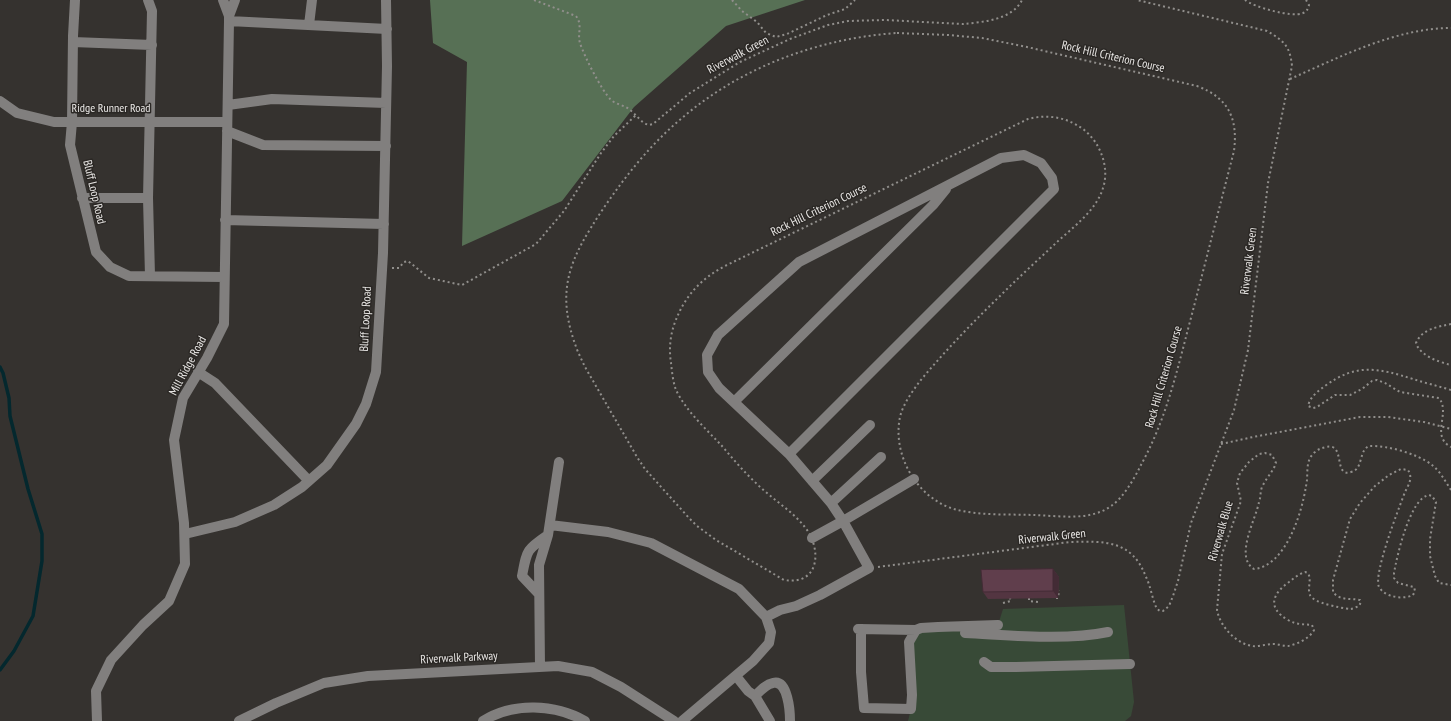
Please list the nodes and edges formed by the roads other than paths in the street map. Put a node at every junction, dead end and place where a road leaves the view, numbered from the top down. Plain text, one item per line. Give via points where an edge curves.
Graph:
1 (75, 0) edge
2 (148, 0) edge
3 (223, 0) edge
4 (235, 0) edge
5 (312, 0) edge
6 (386, 0) edge
7 (229, 19) junction
8 (309, 25) junction
9 (387, 29) junction
10 (73, 42) junction
11 (152, 45) junction
12 (0, 101) edge
13 (386, 103) junction
14 (228, 105) junction
15 (72, 122) junction
16 (150, 122) junction
17 (227, 126) junction
18 (386, 146) junction
19 (948, 186) junction
20 (82, 198) junction
21 (148, 198) junction
22 (225, 220) junction
23 (384, 224) junction
24 (150, 276) junction
25 (224, 277) junction
26 (198, 372) junction
27 (734, 402) junction
28 (870, 425) dead end
29 (790, 454) junction
30 (881, 458) dead end
31 (559, 462) dead end
32 (914, 479) road end
33 (309, 481) junction
34 (812, 481) junction
35 (831, 503) junction
36 (843, 521) junction
37 (549, 530) junction
38 (185, 534) junction
39 (812, 538) road end
40 (539, 594) junction
41 (766, 616) junction
42 (998, 625) dead end
43 (916, 630) junction
44 (1108, 632) dead end
45 (965, 633) junction
46 (984, 662) dead end
47 (1130, 664) dead end
48 (540, 667) junction
49 (736, 676) junction
50 (755, 696) junction
51 (571, 718) edge
52 (97, 721) edge
53 (240, 721) edge
54 (483, 721) edge
55 (585, 721) edge
56 (674, 721) edge
57 (682, 721) edge
58 (770, 721) edge
59 (790, 721) edge

1 - 10 street, Bluff Loop Road
2 - 11 street via 152,11
3 - 7 street, Mill Ridge Road
4 - 7 street, Mill Ridge Road
5 - 8 street
6 - 9 street, Bluff Loop Road
7 - 8 street
7 - 14 street, Mill Ridge Road
8 - 9 street
9 - 13 street, Bluff Loop Road
10 - 11 street
10 - 15 street, Bluff Loop Road
11 - 16 street
12 - 15 street, Ridge Runner Road via 17,113 54,122
13 - 14 street via 272,99
13 - 18 street, Bluff Loop Road
14 - 17 street, Mill Ridge Road
15 - 16 street, Ridge Runner Road
15 - 20 street, Bluff Loop Road via 70,145
16 - 17 street, Ridge Runner Road
16 - 21 street
17 - 18 street, Ridge Runner Road via 263,146
17 - 22 street, Mill Ridge Road
18 - 23 street, Bluff Loop Road
19 - 27 street via 933,205
19 - 27 street via 798,262 718,335 707,355 708,372 719,388
19 - 29 street via 1001,158 1024,155 1041,163 1052,178 1054,189
20 - 21 street
20 - 24 street, Bluff Loop Road via 96,252 110,267 128,276
21 - 24 street
22 - 23 street
22 - 25 street, Mill Ridge Road
23 - 33 street, Bluff Loop Road via 376,372 366,404 356,424 327,465
24 - 25 street, Bluff Loop Road
25 - 26 street, Mill Ridge Road via 224,324
26 - 33 street via 215,383
26 - 38 street, Mill Ridge Road via 183,398 174,440
27 - 29 street
28 - 34 street
29 - 34 street
30 - 35 street
31 - 37 street
32 - 36 street
33 - 38 street, Bluff Loop Road via 274,505 235,522
34 - 35 street
35 - 36 street
36 - 39 street
36 - 41 street via 869,568 820,595
37 - 40 street via 539,565
37 - 40 street via 531,546 522,576
37 - 41 street via 608,532 651,543 739,589
38 - 52 street, Mill Ridge Road via 185,564 170,601 111,660 96,691
40 - 48 street
41 - 49 street via 771,632 769,642
42 - 45 street
43 - 43 street via 909,642 911,709 864,708 860,629
43 - 45 street via 921,628
44 - 45 street via 1092,636
46 - 47 street via 990,667
48 - 53 street, Riverwalk Parkway via 368,676 324,684
48 - 56 street, Riverwalk Parkway via 558,666 592,672 622,687
49 - 50 street
49 - 57 street
50 - 58 street
50 - 59 street via 777,682 789,700
51 - 54 street via 556,710 532,707 506,710
51 - 55 street

